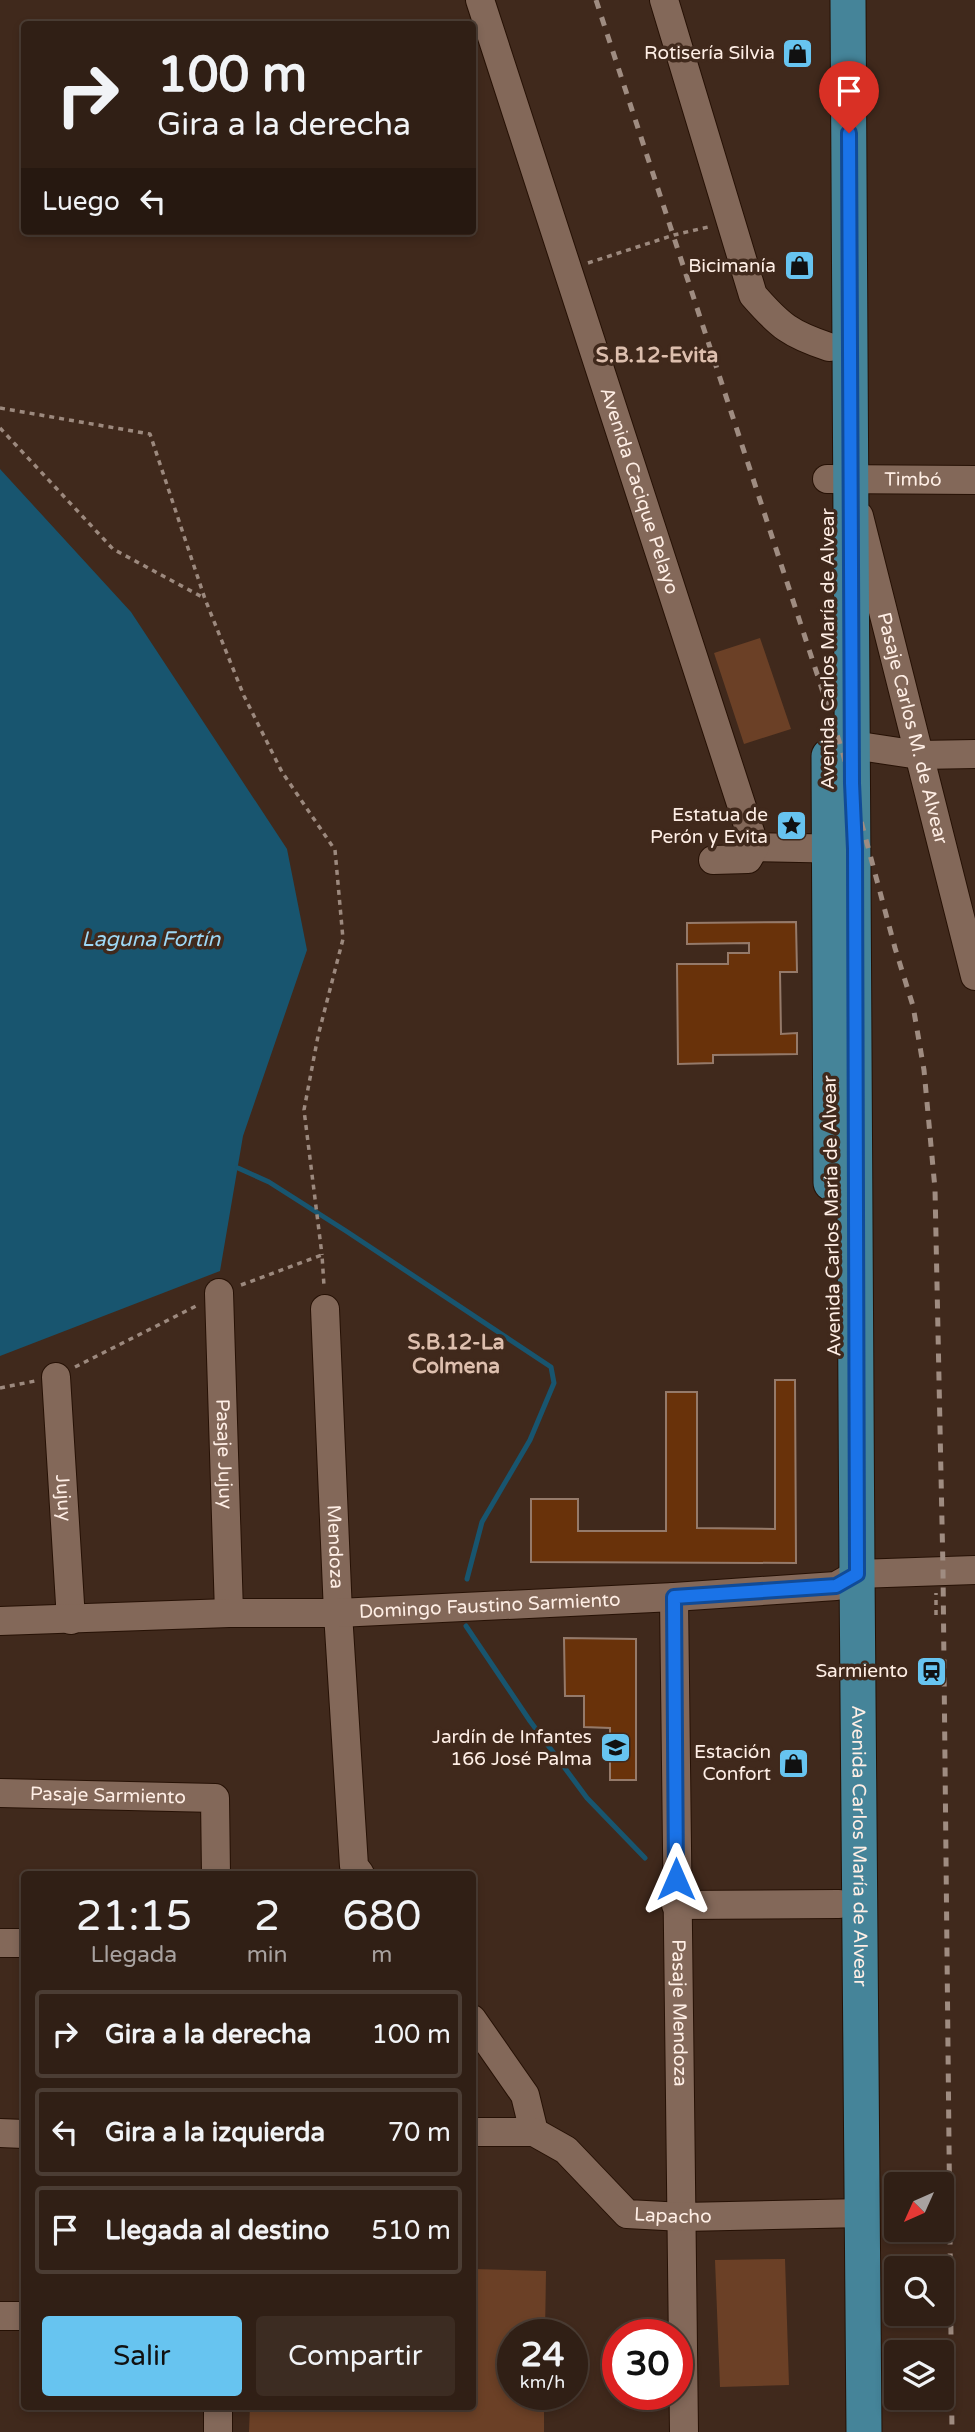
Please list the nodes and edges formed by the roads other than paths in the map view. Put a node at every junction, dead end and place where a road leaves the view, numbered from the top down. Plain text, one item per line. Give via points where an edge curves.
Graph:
1 (480, 0) edge
2 (664, 0) edge
3 (827, 0) edge
4 (848, 0) edge
5 (828, 347) junction
6 (839, 479) junction
7 (975, 480) edge
8 (841, 749) junction
9 (975, 754) edge
10 (919, 755) junction
11 (755, 847) junction
12 (841, 849) junction
13 (713, 860) dead end
14 (975, 976) edge
15 (219, 1293) road end
16 (325, 1309) road end
17 (56, 1377) road end
18 (975, 1570) edge
19 (846, 1580) junction
20 (674, 1597) junction
21 (338, 1612) junction
22 (229, 1613) junction
23 (71, 1620) junction
24 (0, 1621) edge
25 (0, 1793) edge
26 (357, 1870) edge
27 (216, 1871) edge
28 (839, 1904) junction
29 (676, 1905) junction
30 (0, 1943) edge
31 (21, 1943) edge
32 (476, 2025) edge
33 (476, 2132) edge
34 (534, 2132) junction
35 (0, 2133) edge
36 (21, 2133) edge
37 (850, 2213) junction
38 (683, 2217) junction
39 (0, 2316) edge
40 (21, 2316) edge
41 (218, 2410) edge
42 (218, 2432) edge
43 (684, 2432) edge
44 (842, 2432) edge
45 (864, 2432) edge

1 - 11 street, Avenida Cacique Pelayo
2 - 5 street via 753,295 771,317 797,336
3 - 5 main road, Avenida Carlos María de Alvear
4 - 6 main road, Avenida Carlos María de Alvear
5 - 6 main road, Avenida Carlos María de Alvear
6 - 7 street, Timbó
6 - 8 main road, Avenida Carlos María de Alvear
6 - 10 street, Pasaje Carlos M. de Alvear
8 - 10 street
8 - 12 main road, Avenida Carlos María de Alvear
9 - 10 street
10 - 14 street, Pasaje Carlos M. de Alvear
11 - 12 street
11 - 13 street via 748,859
12 - 19 main road, Avenida Carlos María de Alvear
15 - 22 street, Pasaje Jujuy
16 - 21 street, Mendoza
17 - 23 street, Jujuy
18 - 19 street, Domingo Faustino Sarmiento
19 - 20 street, Domingo Faustino Sarmiento
19 - 28 main road, Avenida Carlos María de Alvear
19 - 37 main road, Avenida Carlos María de Alvear
20 - 21 street, Domingo Faustino Sarmiento
20 - 29 street, Pasaje Mendoza
21 - 22 street, Domingo Faustino Sarmiento
21 - 26 street, Mendoza
22 - 23 street, Domingo Faustino Sarmiento
23 - 24 street, Domingo Faustino Sarmiento
25 - 27 street, Pasaje Sarmiento via 215,1798
28 - 29 street
28 - 37 main road, Avenida Carlos María de Alvear
29 - 38 street, Pasaje Mendoza
30 - 31 street
32 - 34 street via 524,2095
33 - 34 street, Lapacho
34 - 38 street, Lapacho via 566,2150 627,2214
35 - 36 street
37 - 38 street, Lapacho
37 - 44 main road, Avenida Carlos María de Alvear
37 - 45 main road, Avenida Carlos María de Alvear
38 - 43 street, Pasaje Mendoza
39 - 40 street
41 - 42 street

